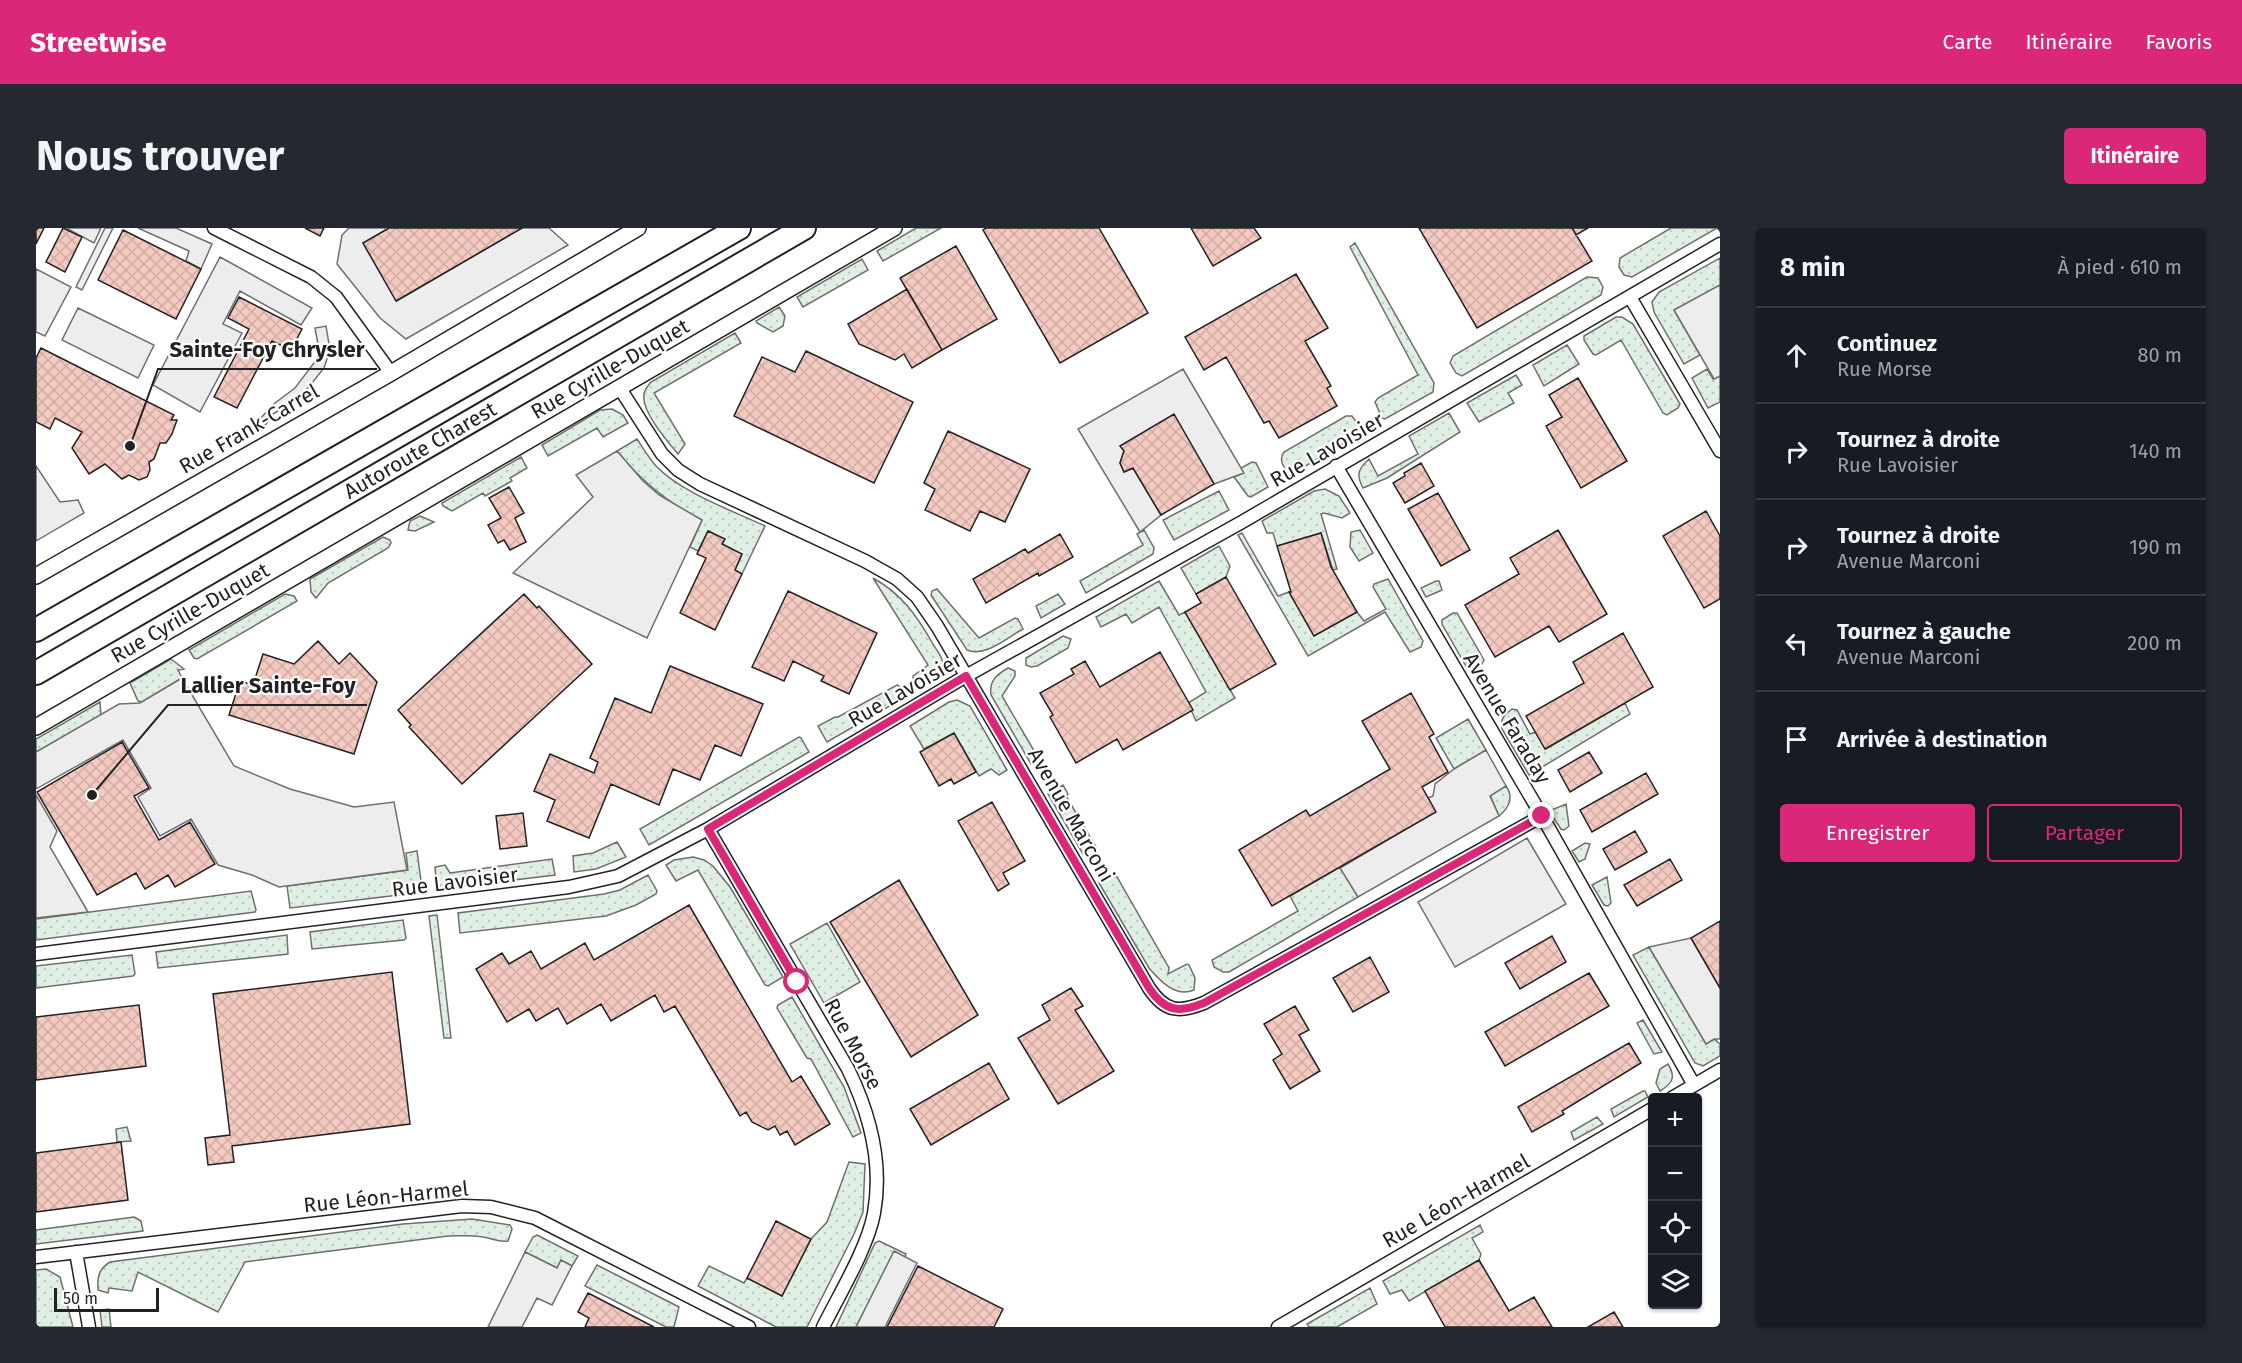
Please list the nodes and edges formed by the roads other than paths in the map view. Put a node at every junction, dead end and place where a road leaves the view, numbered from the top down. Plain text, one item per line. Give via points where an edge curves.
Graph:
1 (214, 228) edge
2 (638, 228) edge
3 (713, 228) edge
4 (739, 228) edge
5 (804, 228) edge
6 (894, 228) edge
7 (1720, 244) edge
8 (1629, 297) junction
9 (587, 316) junction
10 (391, 373) junction
11 (619, 387) junction
12 (1720, 451) edge
13 (1336, 466) junction
14 (36, 576) edge
15 (36, 630) edge
16 (36, 673) edge
17 (966, 676) junction
18 (36, 727) edge
19 (1542, 816) junction
20 (708, 829) junction
21 (36, 954) edge
22 (1720, 1070) edge
23 (1694, 1085) junction
24 (1680, 1093) edge
25 (1648, 1112) edge
26 (76, 1252) junction
27 (36, 1257) edge
28 (89, 1327) edge
29 (749, 1327) edge
30 (823, 1327) edge
31 (1278, 1327) edge

1 - 10 street via 311,277 336,297
2 - 10 street, Rue Frank-Carrel
3 - 9 highway
4 - 9 highway, Autoroute Charest
5 - 16 highway, Autoroute Charest
6 - 11 street, Rue Cyrille-Duquet
7 - 8 street, Rue Lavoisier
8 - 12 street
8 - 13 street, Rue Lavoisier
9 - 15 highway, Autoroute Charest
10 - 14 street, Rue Frank-Carrel
11 - 17 street, Avenue Marconi via 662,454 678,470 897,579 917,597
11 - 18 street, Rue Cyrille-Duquet
13 - 17 street, Rue Lavoisier
13 - 19 street, Avenue Faraday
17 - 19 street, Avenue Marconi via 1149,988 1157,999 1176,1010 1204,1003
17 - 20 street, Rue Lavoisier
19 - 23 street, Avenue Faraday
20 - 21 street, Rue Lavoisier via 618,876 588,884
20 - 30 street, Rue Morse via 848,1069 863,1099 872,1136 877,1169 874,1214
22 - 23 street
23 - 24 street
25 - 31 street, Rue Léon-Harmel
26 - 27 street, Rue Léon-Harmel
26 - 28 street
26 - 29 street, Rue Léon-Harmel via 462,1206 490,1207 535,1218

